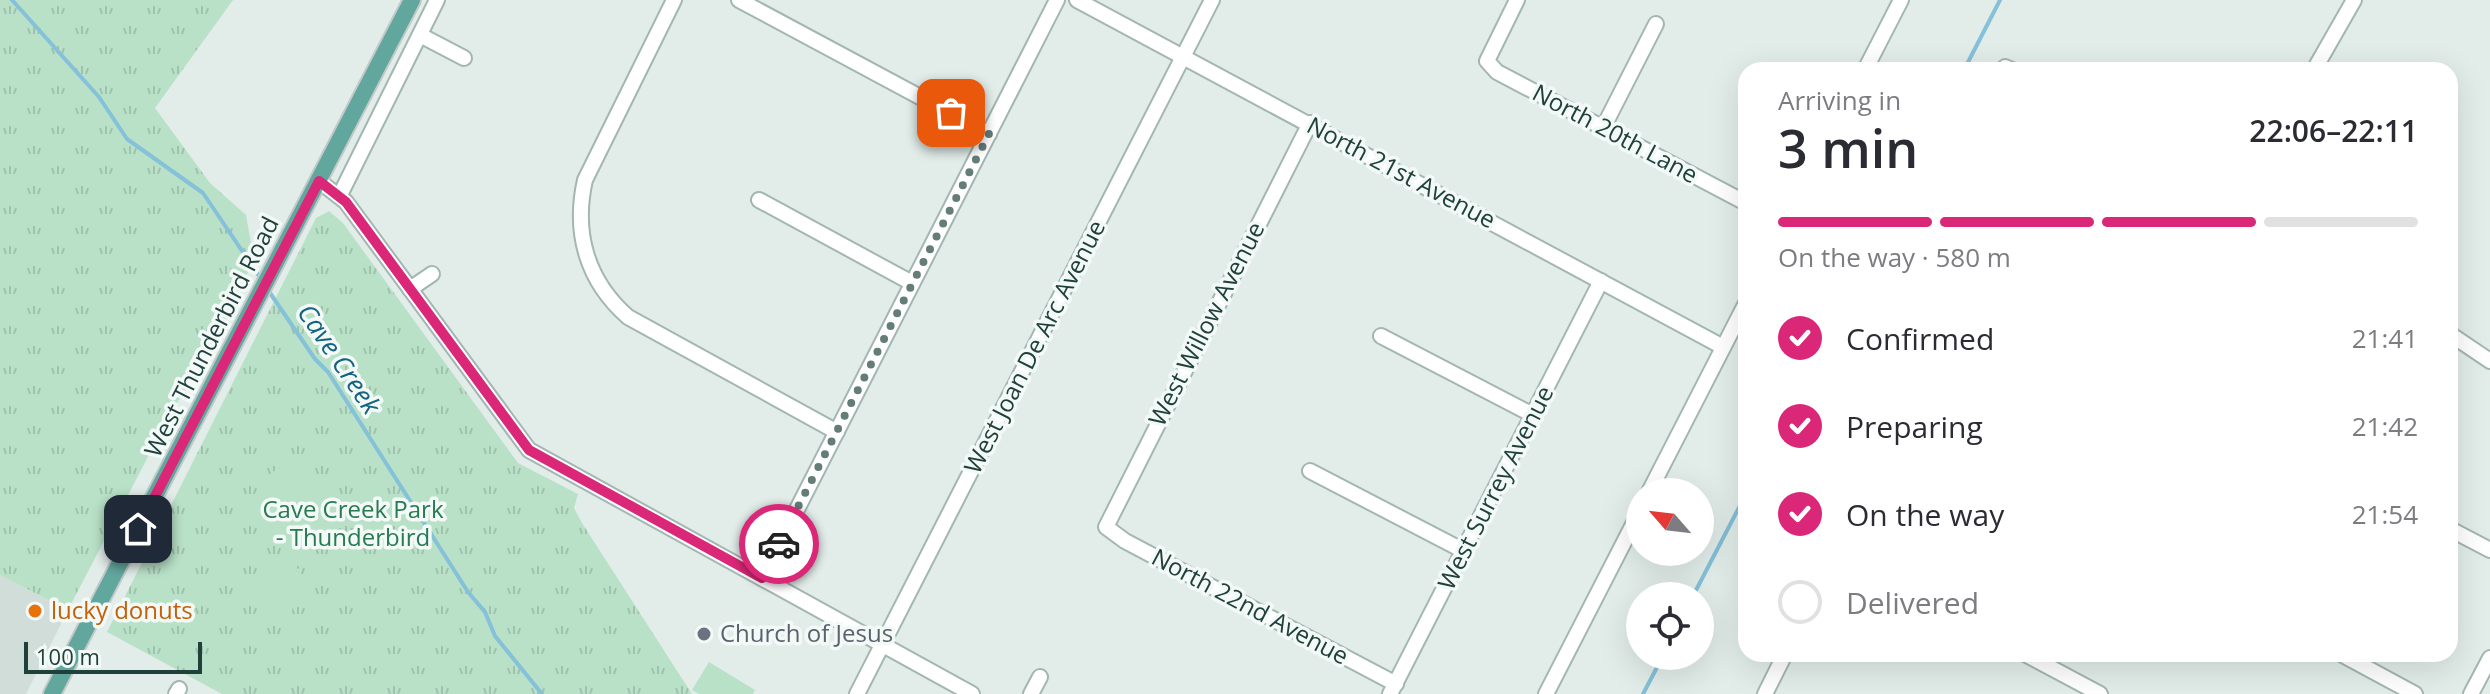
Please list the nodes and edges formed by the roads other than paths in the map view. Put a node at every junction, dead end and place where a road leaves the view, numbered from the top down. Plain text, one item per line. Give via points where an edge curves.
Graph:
1 (412, 0) edge
2 (437, 0) edge
3 (674, 0) edge
4 (739, 0) edge
5 (1057, 0) edge
6 (1077, 0) edge
7 (1212, 0) edge
8 (1517, 0) edge
9 (1901, 0) edge
10 (2354, 0) edge
11 (1656, 24) dead end
12 (420, 35) junction
13 (1183, 57) junction
14 (464, 58) dead end
15 (1869, 62) edge
16 (2319, 62) edge
17 (1310, 123) junction
18 (1603, 128) junction
19 (989, 134) junction
20 (319, 181) junction
21 (340, 195) junction
22 (1738, 199) edge
23 (759, 200) dead end
24 (432, 274) dead end
25 (1601, 281) junction
26 (912, 283) junction
27 (410, 289) junction
28 (1738, 318) edge
29 (1381, 336) dead end
30 (2458, 339) edge
31 (1723, 347) junction
32 (2490, 361) edge
33 (1533, 415) junction
34 (837, 432) junction
35 (1310, 471) dead end
36 (1656, 478) edge
37 (1106, 527) joint
38 (2458, 533) edge
39 (1626, 538) edge
40 (2490, 550) edge
41 (1464, 551) junction
42 (762, 578) junction
43 (883, 645) junction
44 (2490, 658) edge
45 (1781, 662) edge
46 (2040, 662) edge
47 (2356, 662) edge
48 (1040, 677) dead end
49 (1393, 689) edge
50 (52, 694) edge
51 (857, 694) edge
52 (972, 694) edge
53 (1031, 694) edge
54 (1546, 694) edge
55 (1765, 694) edge
56 (2100, 694) edge
57 (2415, 694) edge
58 (2471, 694) edge

1 - 20 main road, West Thunderbird Road
2 - 12 street
3 - 34 street via 585,180 580,203 584,252 601,289 628,317
4 - 19 street
5 - 19 street
6 - 13 street, North 21st Avenue
7 - 13 street, West Joan De Arc Avenue
8 - 18 street, North 20th Lane via 1487,61 1497,72
9 - 15 street
10 - 16 street
11 - 18 street
12 - 14 street
12 - 21 street
13 - 17 street, North 21st Avenue
13 - 43 street, West Joan De Arc Avenue
17 - 25 street, North 21st Avenue
17 - 37 street, West Willow Avenue
18 - 22 street, North 20th Lane
19 - 26 street
20 - 21 street
20 - 50 main road, West Thunderbird Road
21 - 27 street
23 - 26 street
24 - 27 street
25 - 31 street, North 21st Avenue
25 - 33 street, West Surrey Avenue
26 - 34 street
27 - 42 street via 529,450
28 - 31 street
29 - 33 street
30 - 32 street
31 - 36 street
33 - 41 street, West Surrey Avenue
34 - 42 street
35 - 41 street
37 - 49 street, North 22nd Avenue
38 - 40 street
39 - 54 street
41 - 49 street, West Surrey Avenue
42 - 43 street
43 - 51 street, West Joan De Arc Avenue
43 - 52 street
44 - 58 street
45 - 55 street
46 - 56 street
47 - 57 street
48 - 53 street

